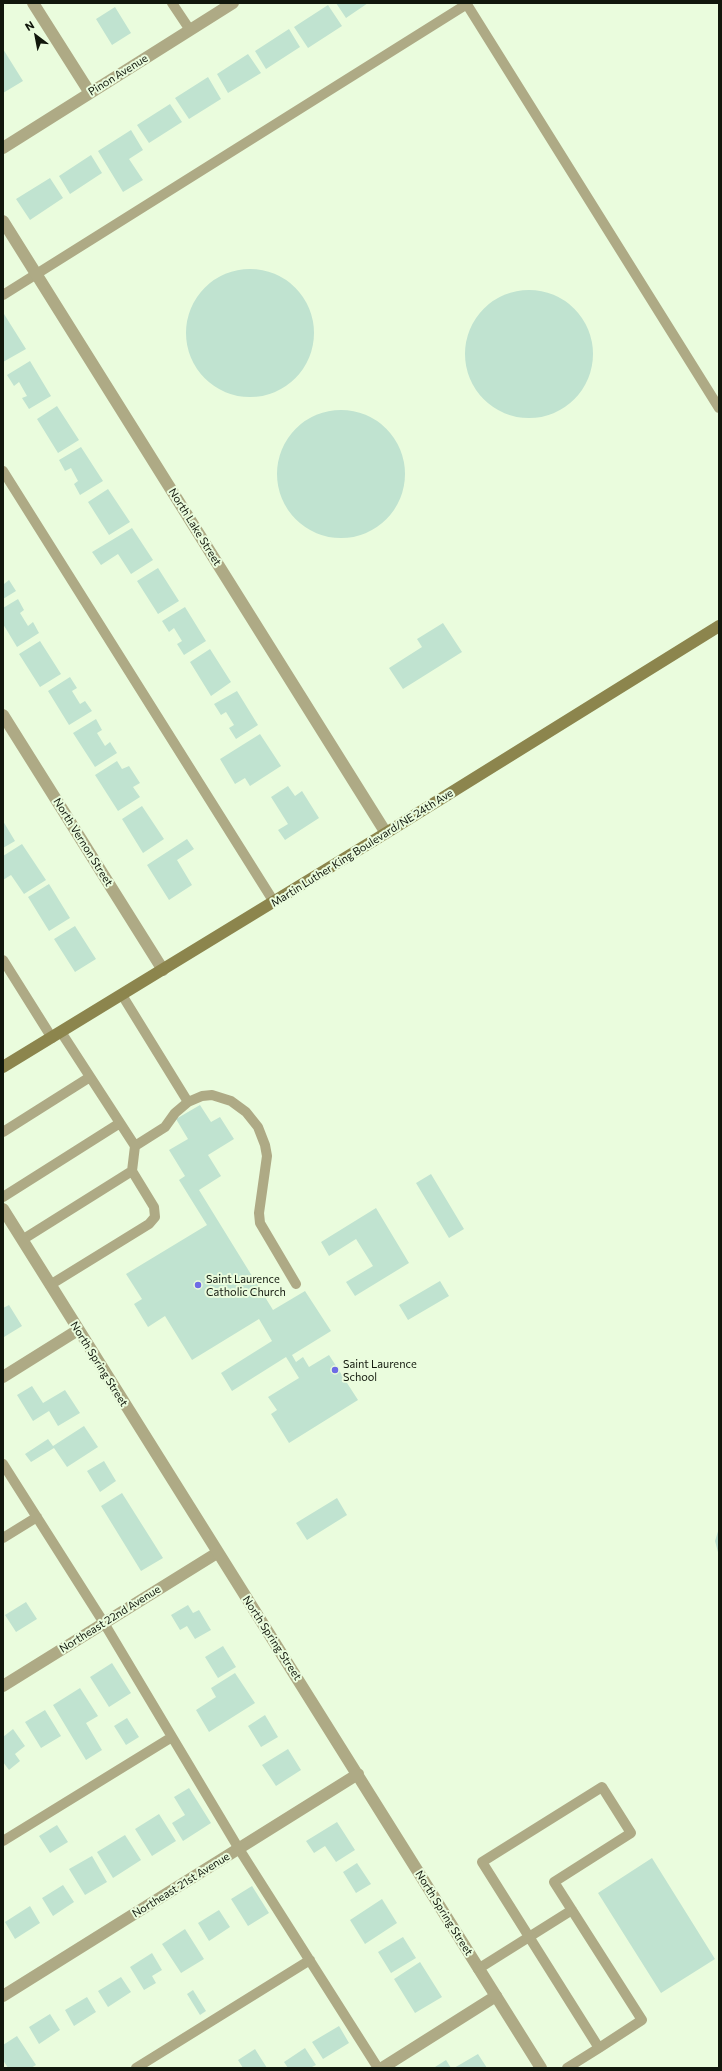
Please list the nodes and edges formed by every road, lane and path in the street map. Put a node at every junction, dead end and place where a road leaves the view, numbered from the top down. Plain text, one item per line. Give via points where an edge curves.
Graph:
1 (34, 3) edge
2 (172, 3) edge
3 (233, 3) edge
4 (467, 4) edge
5 (190, 30) junction
6 (90, 93) junction
7 (3, 148) edge
8 (3, 221) edge
9 (36, 274) junction
10 (3, 295) edge
11 (719, 408) edge
12 (3, 471) edge
13 (719, 626) edge
14 (3, 714) edge
15 (386, 833) junction
16 (274, 902) junction
17 (3, 960) edge
18 (163, 970) junction
19 (122, 995) junction
20 (57, 1035) junction
21 (3, 1067) edge
22 (90, 1077) junction
23 (188, 1102) junction
24 (120, 1124) junction
25 (3, 1132) edge
26 (135, 1146) junction
27 (132, 1171) junction
28 (3, 1197) edge
29 (3, 1209) edge
30 (22, 1240) junction
31 (296, 1284) dead end
32 (50, 1285) junction
33 (78, 1330) junction
34 (3, 1376) edge
35 (3, 1464) edge
36 (37, 1517) junction
37 (3, 1538) edge
38 (217, 1553) junction
39 (104, 1623) junction
40 (3, 1686) edge
41 (172, 1737) junction
42 (358, 1774) junction
43 (3, 1841) edge
44 (239, 1849) junction
45 (572, 1910) junction
46 (529, 1936) junction
47 (310, 1960) junction
48 (478, 1969) junction
49 (3, 1996) edge
50 (496, 1996) junction
51 (599, 2048) junction
52 (136, 2068) edge
53 (378, 2068) edge
54 (382, 2068) edge
55 (541, 2068) edge
56 (567, 2068) edge

1 - 6 street
2 - 5 lane
3 - 5 street, Pinon Avenue
4 - 9 lane
4 - 11 lane
5 - 6 street, Pinon Avenue
6 - 7 street, Pinon Avenue
8 - 9 street, North Lake Street
9 - 10 lane
9 - 15 street, North Lake Street
12 - 16 lane
13 - 15 main road, Martin Luther King Boulevard/NE 24th Ave
14 - 18 street, North Vernon Street
15 - 16 main road, Martin Luther King Boulevard/NE 24th Ave
16 - 18 main road, Martin Luther King Boulevard/NE 24th Ave
17 - 20 lane
18 - 19 main road, Martin Luther King Boulevard/NE 24th Ave
19 - 20 main road, Martin Luther King Boulevard/NE 24th Ave
19 - 23 lane
20 - 21 main road, Martin Luther King Boulevard/NE 24th Ave
20 - 22 lane
22 - 24 lane
22 - 25 lane
23 - 26 lane via 175,1112 165,1127
23 - 31 lane via 212,1095 231,1101 246,1112 258,1127 266,1156 260,1223
24 - 26 lane
24 - 28 lane
26 - 27 lane
27 - 30 lane
27 - 32 lane via 154,1207 155,1217 149,1224
29 - 30 street, North Spring Street
30 - 32 street, North Spring Street
32 - 33 street, North Spring Street
33 - 34 street
33 - 38 street, North Spring Street
35 - 36 lane
36 - 37 lane
36 - 39 lane
38 - 39 street, Northeast 22nd Avenue
38 - 42 street, North Spring Street
39 - 40 street, Northeast 22nd Avenue
39 - 41 lane
41 - 43 lane
41 - 44 lane
42 - 44 street, Northeast 21st Avenue
42 - 48 street, North Spring Street
44 - 47 lane
44 - 49 street, Northeast 21st Avenue
45 - 46 lane
45 - 46 lane via 554,1882 631,1833 602,1787 482,1862
45 - 51 lane via 642,2020
46 - 48 lane
46 - 51 lane
47 - 52 lane
47 - 53 lane
48 - 50 street, North Spring Street
50 - 54 street
50 - 55 street, North Spring Street
51 - 56 lane

